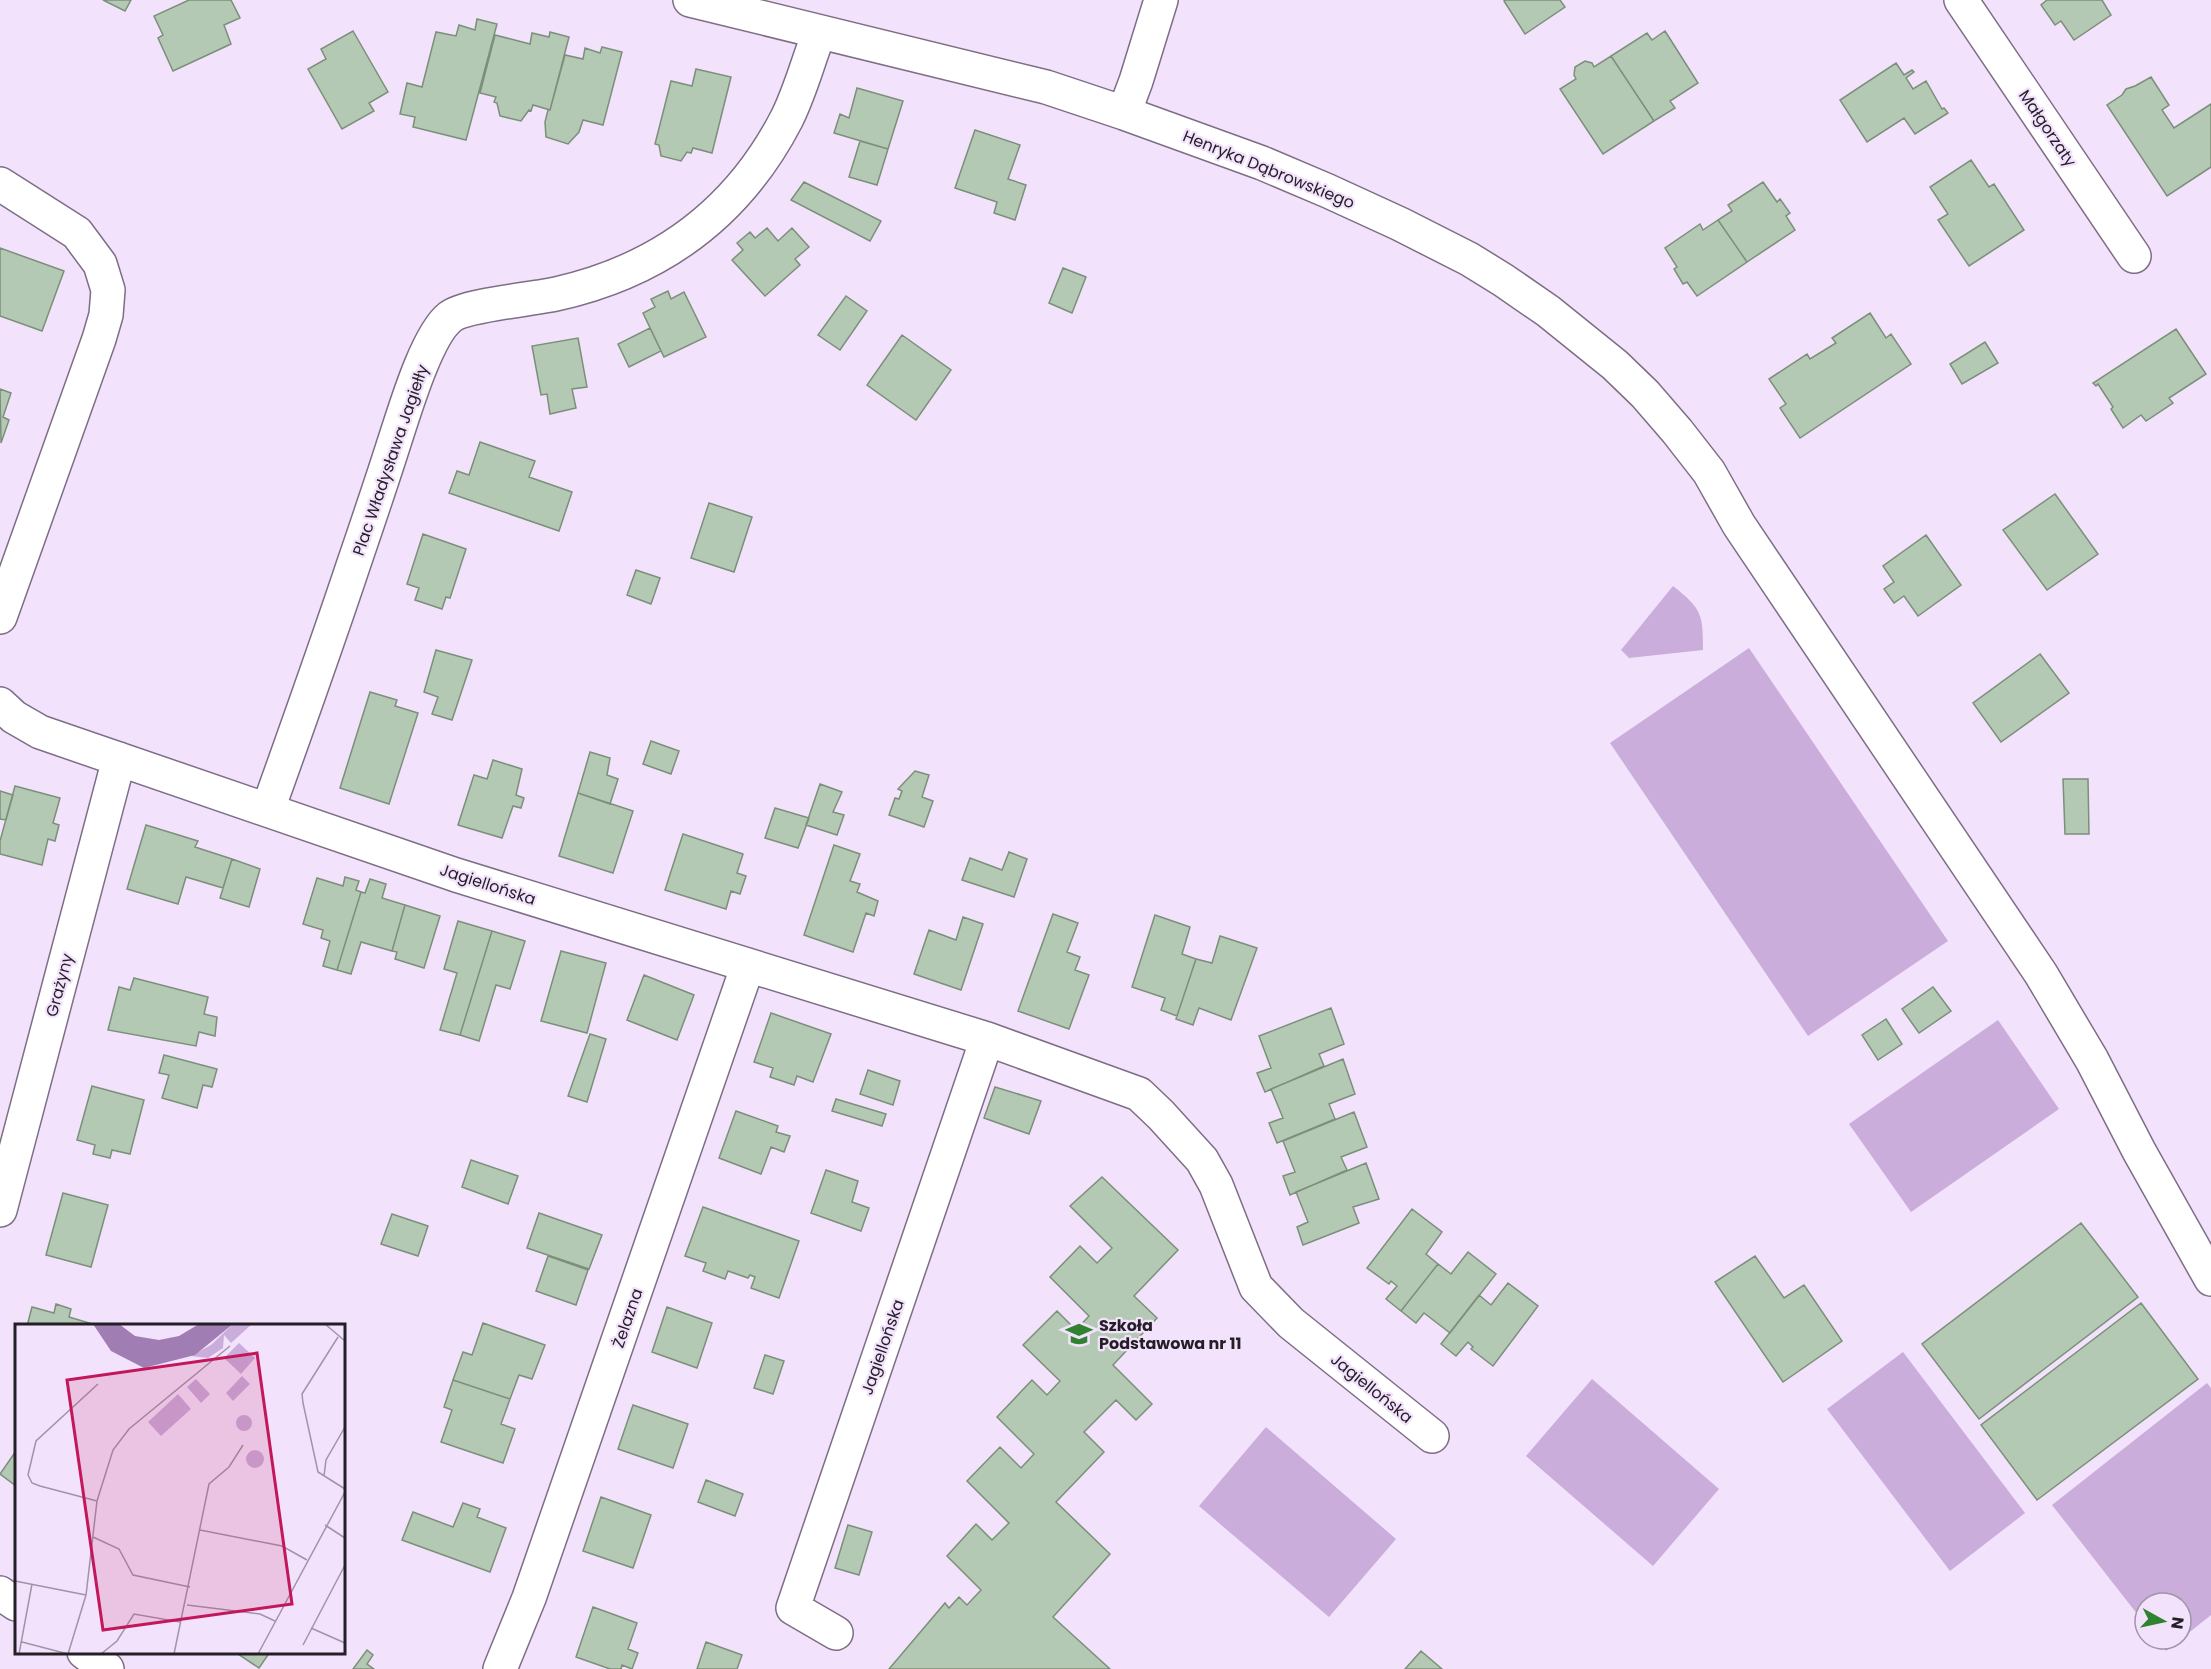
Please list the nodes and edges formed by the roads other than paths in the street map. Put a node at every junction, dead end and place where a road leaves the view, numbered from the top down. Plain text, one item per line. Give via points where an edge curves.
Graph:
1 (690, 0) edge
2 (1161, 0) edge
3 (1961, 0) edge
4 (819, 33) junction
5 (1124, 113) junction
6 (0, 184) edge
7 (2134, 256) dead end
8 (0, 617) edge
9 (0, 704) edge
10 (119, 759) junction
11 (268, 809) junction
12 (748, 965) junction
13 (987, 1039) junction
14 (0, 1210) edge
15 (2211, 1280) edge
16 (1432, 1436) dead end
17 (0, 1593) edge
18 (15, 1603) edge
19 (836, 1633) dead end
20 (85, 1654) edge
21 (107, 1669) edge
22 (500, 1669) edge

1 - 4 street, Henryka Dąbrowskiego
2 - 5 street
3 - 7 street, Małgorzaty
4 - 5 street, Henryka Dąbrowskiego via 1047,87
4 - 11 street, Plac Władysława Jagiełły via 788,117 766,155 739,192 683,240 615,277 553,294 466,310 451,316 440,329 417,373
5 - 15 street, Henryka Dąbrowskiego via 1328,191 1469,259 1584,340 1645,394 1709,472 1739,525 2041,974
6 - 8 street via 77,233 100,264 108,290 99,339
9 - 10 street, Jagiellońska via 40,732
10 - 11 street, Jagiellońska
10 - 14 street, Grażyny
11 - 12 street, Jagiellońska via 456,875
12 - 13 street, Jagiellońska
12 - 22 street, Żelazna via 529,1598
13 - 16 street, Jagiellońska via 1139,1094 1202,1161 1216,1185 1257,1287 1291,1323
13 - 19 street, Jagiellońska via 793,1608
17 - 18 street
20 - 21 street

